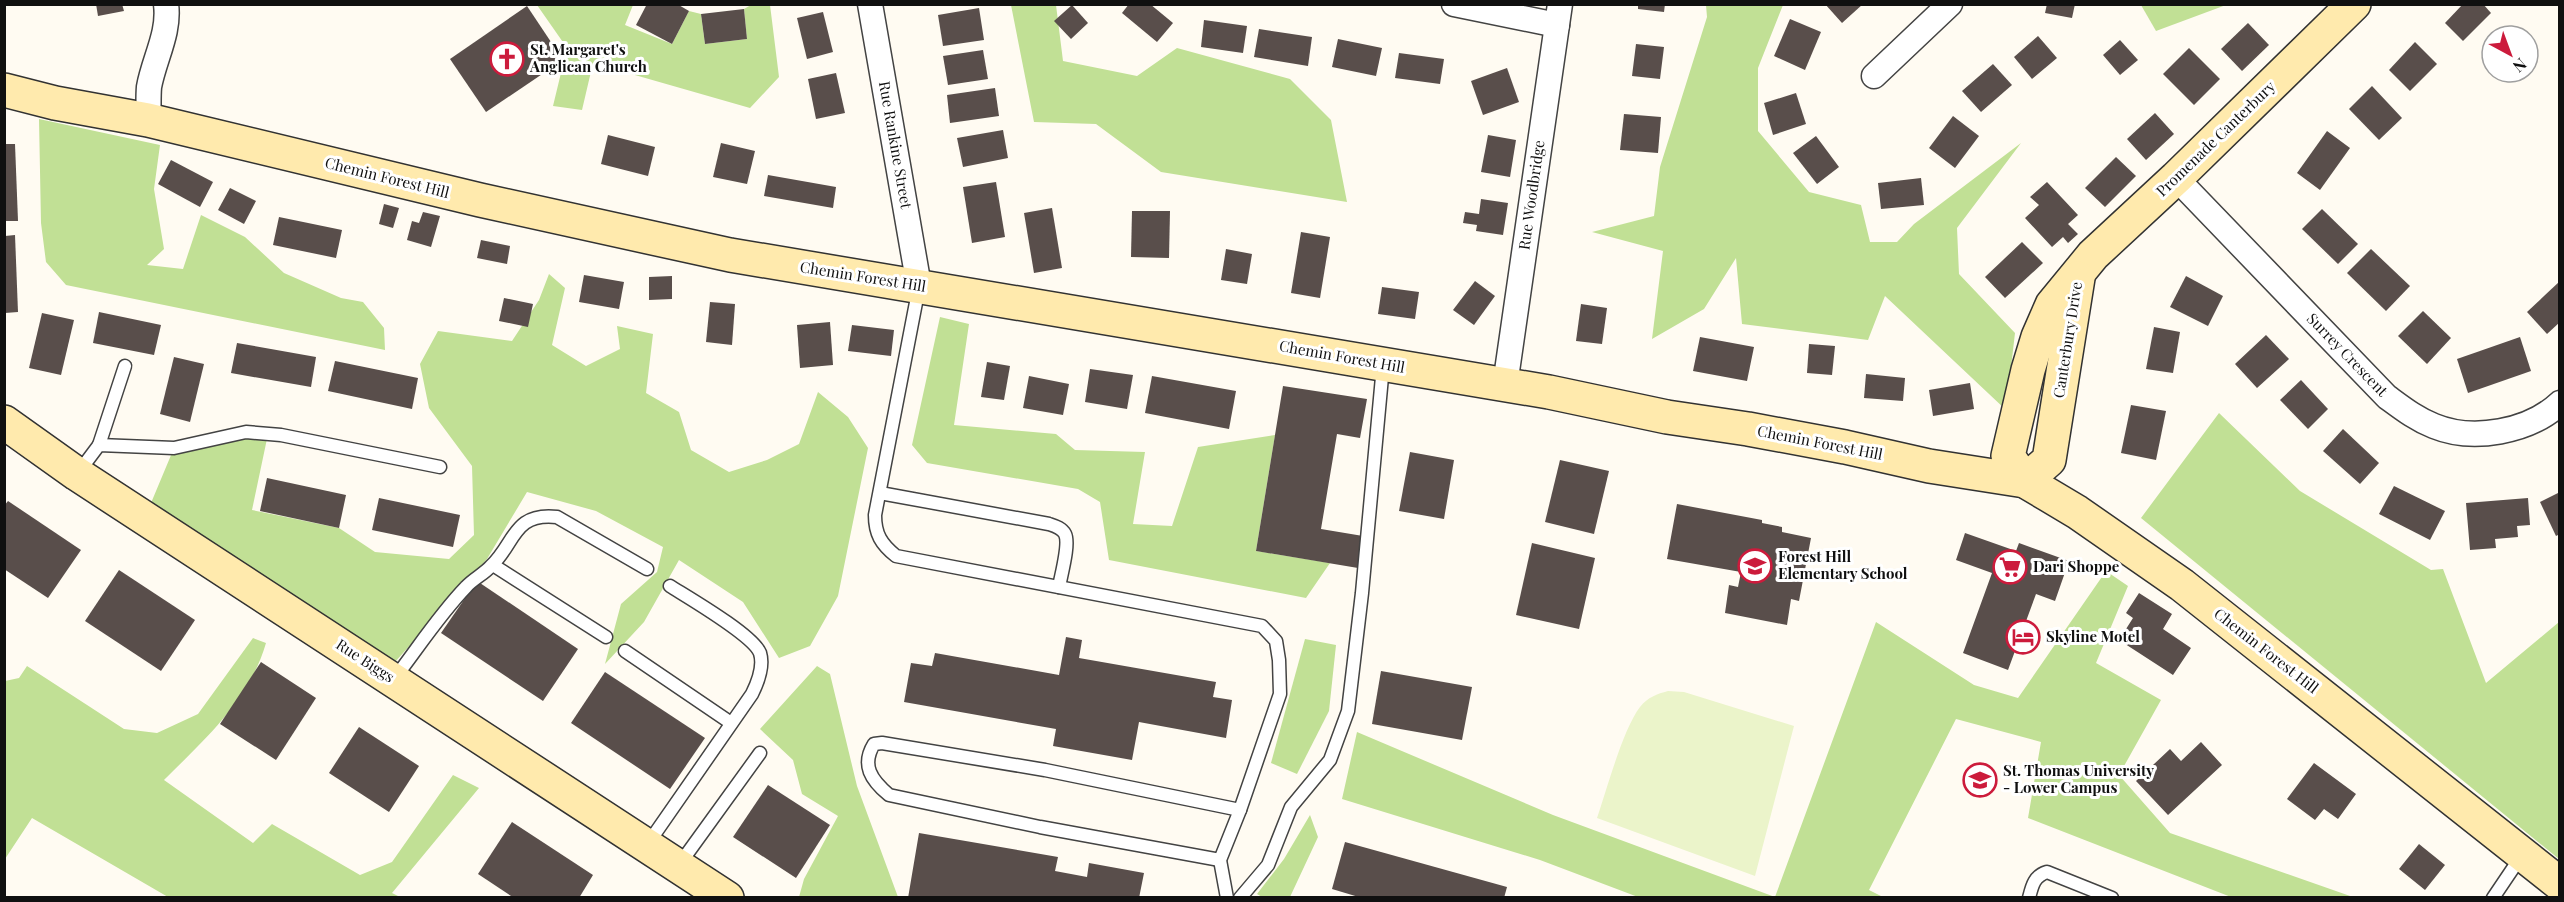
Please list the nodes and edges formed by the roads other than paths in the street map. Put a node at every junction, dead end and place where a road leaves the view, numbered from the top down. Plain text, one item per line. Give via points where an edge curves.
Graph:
1 (166, 4) edge
2 (870, 4) edge
3 (1455, 4) edge
4 (1950, 4) edge
5 (2354, 4) edge
6 (1559, 15) edge
7 (1874, 76) dead end
8 (4, 90) edge
9 (148, 120) junction
10 (2176, 178) junction
11 (2078, 273) joint
12 (919, 286) junction
13 (1383, 364) junction
14 (125, 366) dead end
15 (1505, 385) junction
16 (2559, 403) edge
17 (4, 422) edge
18 (99, 445) junction
19 (440, 467) dead end
20 (77, 474) junction
21 (2025, 481) junction
22 (880, 493) junction
23 (493, 565) junction
24 (647, 569) dead end
25 (670, 586) dead end
26 (1059, 587) junction
27 (606, 637) dead end
28 (625, 651) dead end
29 (394, 680) junction
30 (731, 723) junction
31 (760, 753) dead end
32 (1240, 810) junction
33 (647, 846) junction
34 (2523, 854) junction
35 (1220, 860) junction
36 (678, 866) junction
37 (2559, 884) edge
38 (727, 897) edge
39 (1227, 897) edge
40 (1240, 897) edge
41 (2029, 897) edge
42 (2112, 897) edge
43 (2493, 897) edge

1 - 9 street via 164,35 149,87
2 - 12 street, Rue Rankine Street
3 - 6 street
4 - 7 street
5 - 10 street, Promenade Canterbury
6 - 15 street, Rue Woodbridge
8 - 9 street, Chemin Forest Hill
9 - 12 street, Chemin Forest Hill via 718,253
10 - 11 street, Promenade Canterbury
10 - 16 street, Surrey Crescent via 2387,397 2409,413 2435,427 2470,433 2501,431 2531,421
11 - 21 street, Canterbury Drive via 2049,460
12 - 13 street, Chemin Forest Hill
12 - 22 lane
13 - 15 street, Chemin Forest Hill
13 - 40 lane via 1348,711 1330,760 1291,807 1268,864
14 - 18 lane
15 - 21 street, Chemin Forest Hill
17 - 20 street, Rue Biggs
18 - 19 lane via 174,448 246,432 281,435
18 - 20 lane
20 - 29 street, Rue Biggs
21 - 34 street, Chemin Forest Hill via 2182,585
22 - 26 lane via 875,528 882,544 896,556
22 - 26 lane via 1060,528 1067,544
23 - 24 lane via 521,526 546,516 569,522
23 - 27 lane
23 - 29 lane via 448,606
25 - 30 lane via 745,635 760,652 757,683
26 - 32 lane via 1262,626 1276,641 1280,694
28 - 30 lane
29 - 33 street, Rue Biggs
30 - 33 lane
31 - 36 lane
32 - 35 lane
32 - 35 lane via 1045,770 882,743 874,744 868,753 871,778 888,795
33 - 36 street, Rue Biggs
34 - 37 street, Chemin Forest Hill
34 - 43 lane
35 - 39 lane
36 - 38 street, Rue Biggs
41 - 42 lane via 2039,875 2047,872

